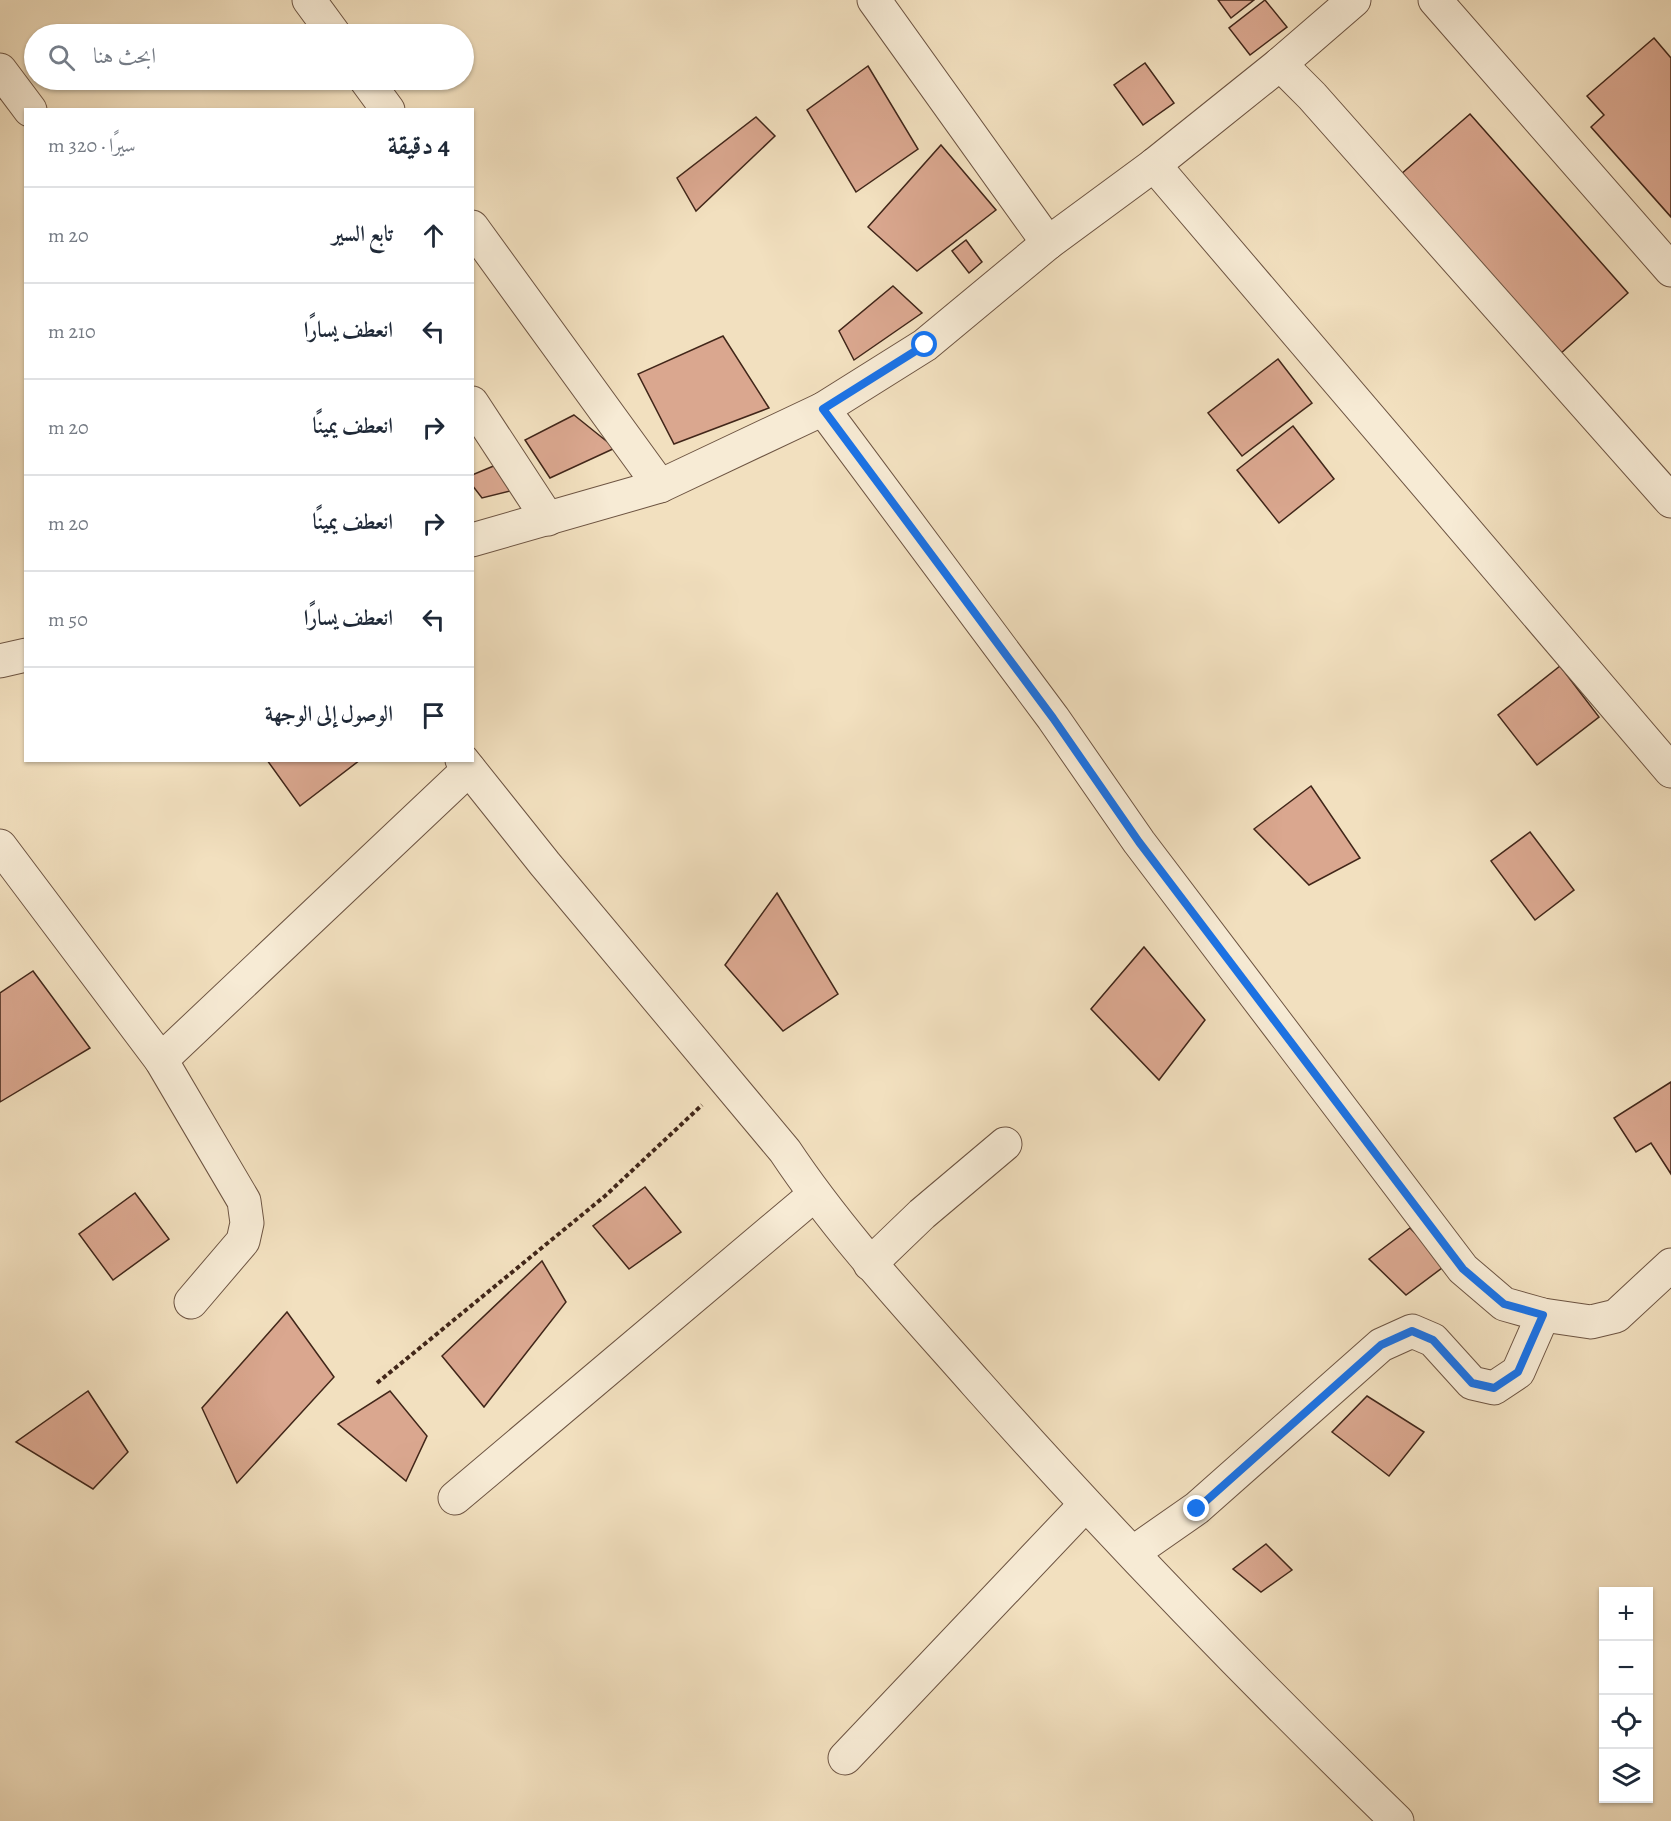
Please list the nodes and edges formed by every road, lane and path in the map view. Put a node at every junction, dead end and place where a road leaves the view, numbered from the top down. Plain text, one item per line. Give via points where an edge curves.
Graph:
1 (309, 0) edge
2 (874, 0) edge
3 (1354, 0) edge
4 (1435, 0) edge
5 (326, 24) edge
6 (1280, 64) junction
7 (0, 70) edge
8 (373, 90) edge
9 (28, 108) edge
10 (387, 108) edge
11 (1154, 165) junction
12 (474, 230) edge
13 (1048, 243) junction
14 (1671, 270) edge
15 (474, 406) edge
16 (823, 409) junction
17 (660, 486) junction
18 (1671, 501) edge
19 (548, 519) junction
20 (474, 539) edge
21 (24, 655) edge
22 (0, 661) edge
23 (466, 765) edge
24 (1671, 771) edge
25 (0, 846) edge
26 (161, 1060) junction
27 (725, 1081) junction
28 (1005, 1144) dead end
29 (814, 1195) junction
30 (870, 1264) junction
31 (1671, 1265) edge
32 (191, 1302) dead end
33 (1543, 1315) junction
34 (377, 1383) dead end
35 (455, 1498) dead end
36 (1085, 1505) junction
37 (1134, 1552) junction
38 (845, 1758) dead end
39 (1397, 1821) edge

1 - 5 street
2 - 13 street
3 - 6 street
4 - 14 street
6 - 11 street
6 - 18 street
7 - 9 street
8 - 10 street
11 - 13 street
11 - 24 street
12 - 17 street
13 - 16 street via 925,345
15 - 19 street
16 - 17 street
16 - 33 street via 1053,718 1139,842 1463,1269 1504,1304
17 - 19 street
19 - 20 street
21 - 22 street
23 - 26 street
23 - 27 street
25 - 26 street
26 - 32 street via 244,1201 247,1222 243,1241
27 - 29 street via 785,1151
27 - 34 path via 605,1196
28 - 30 street
29 - 30 street
29 - 35 street
30 - 36 street
31 - 33 street via 1616,1316 1591,1322
33 - 37 street via 1518,1372 1494,1388 1472,1383 1433,1340 1412,1331 1381,1345 1197,1509
36 - 37 street
36 - 38 street
37 - 39 street

